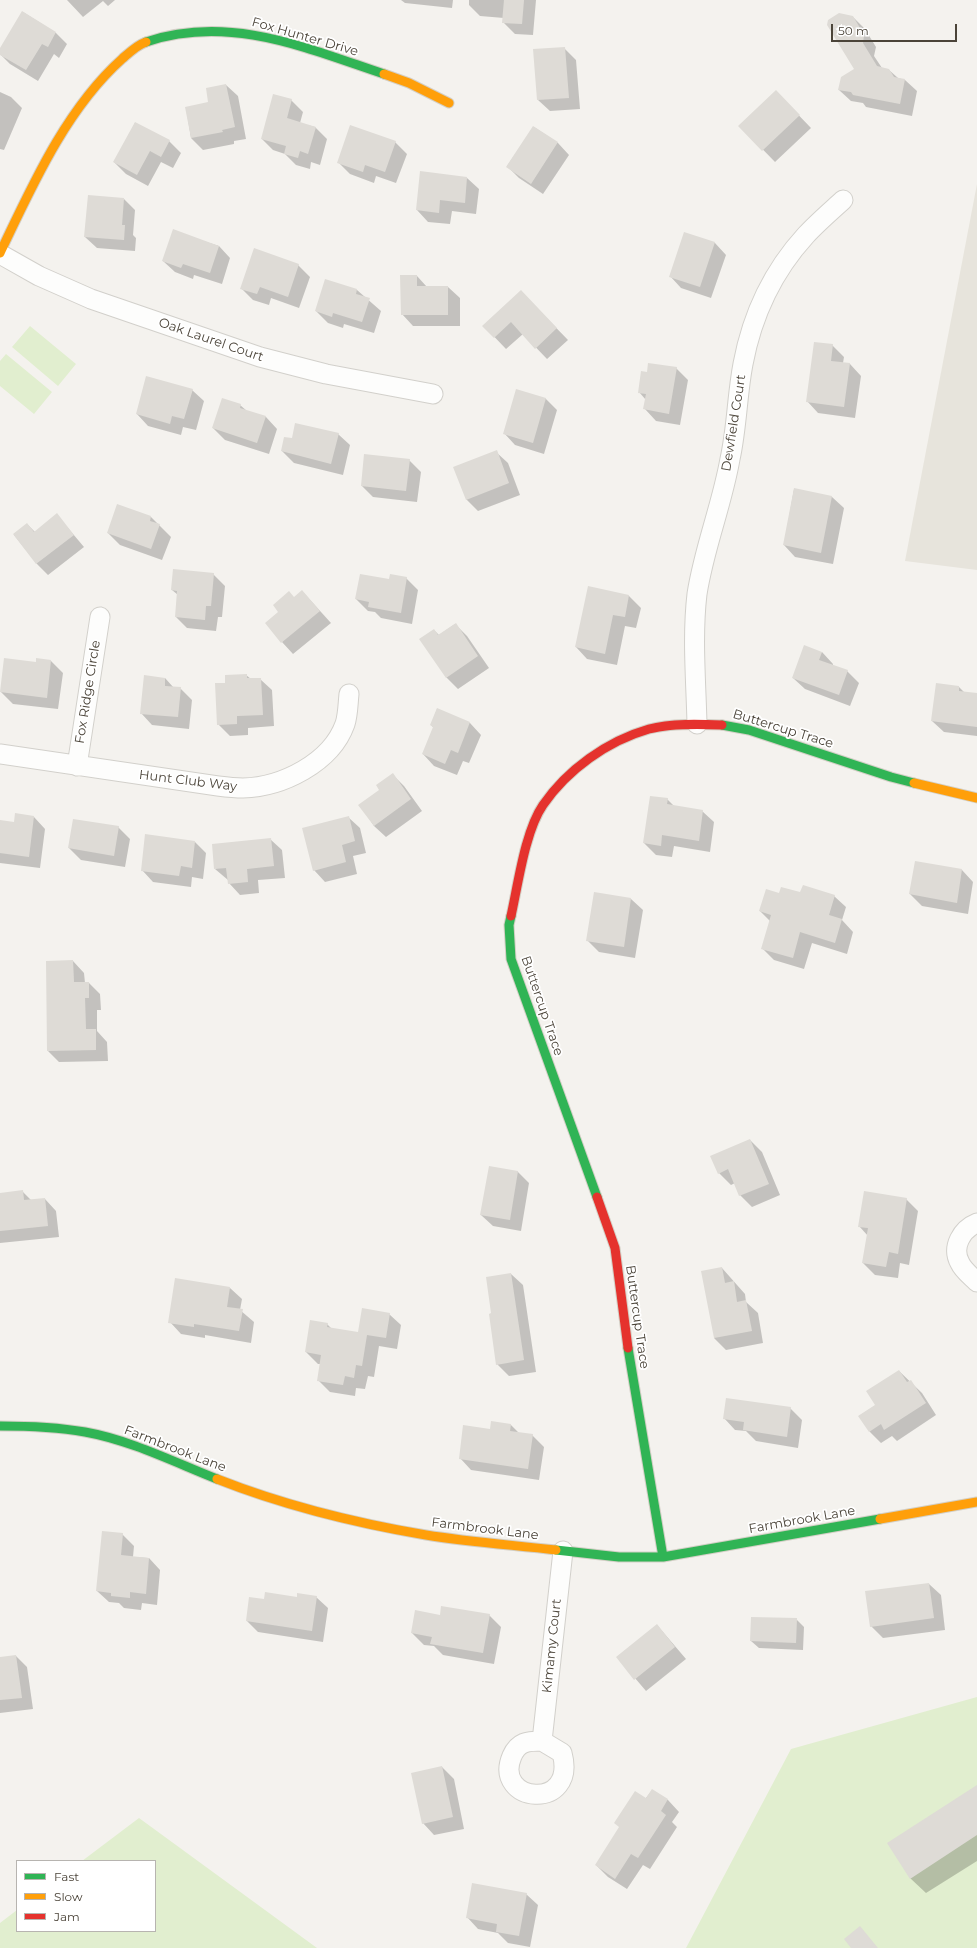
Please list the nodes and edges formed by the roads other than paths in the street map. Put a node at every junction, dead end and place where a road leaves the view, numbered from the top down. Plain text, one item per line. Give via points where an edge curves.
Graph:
1 (449, 103) dead end
2 (843, 200) dead end
3 (0, 254) edge
4 (433, 394) dead end
5 (100, 617) dead end
6 (349, 694) dead end
7 (697, 724) junction
8 (0, 754) edge
9 (77, 766) junction
10 (977, 798) edge
11 (977, 1223) edge
12 (977, 1282) edge
13 (0, 1426) edge
14 (977, 1502) edge
15 (563, 1551) junction
16 (663, 1557) junction
17 (542, 1741) dead end

1 - 3 street, Fox Hunter Drive via 409,83 306,48 247,33 204,30 169,34 139,44 104,75 75,113 32,185
2 - 7 street, Dewfield Court via 806,236 782,265 762,301 749,336 730,460 706,547 697,595
3 - 4 street, Oak Laurel Court via 39,276 91,300 260,357 326,374
5 - 9 street, Fox Ridge Circle
6 - 9 street, Hunt Club Way via 344,724 329,751 303,771 270,784 244,788 218,786
7 - 10 street, Buttercup Trace via 749,730 891,777
7 - 16 street, Buttercup Trace via 650,729 609,745 573,771 542,806 527,840 509,926 511,959 615,1248 626,1336
8 - 9 street, Hunt Club Way
11 - 12 street via 966,1230 958,1240 957,1249 959,1262
13 - 15 street, Farmbrook Lane via 44,1426 86,1432 121,1441 245,1490 342,1518 426,1535
14 - 16 street, Farmbrook Lane
15 - 16 street, Farmbrook Lane via 619,1557
15 - 17 street, Kimamy Court

